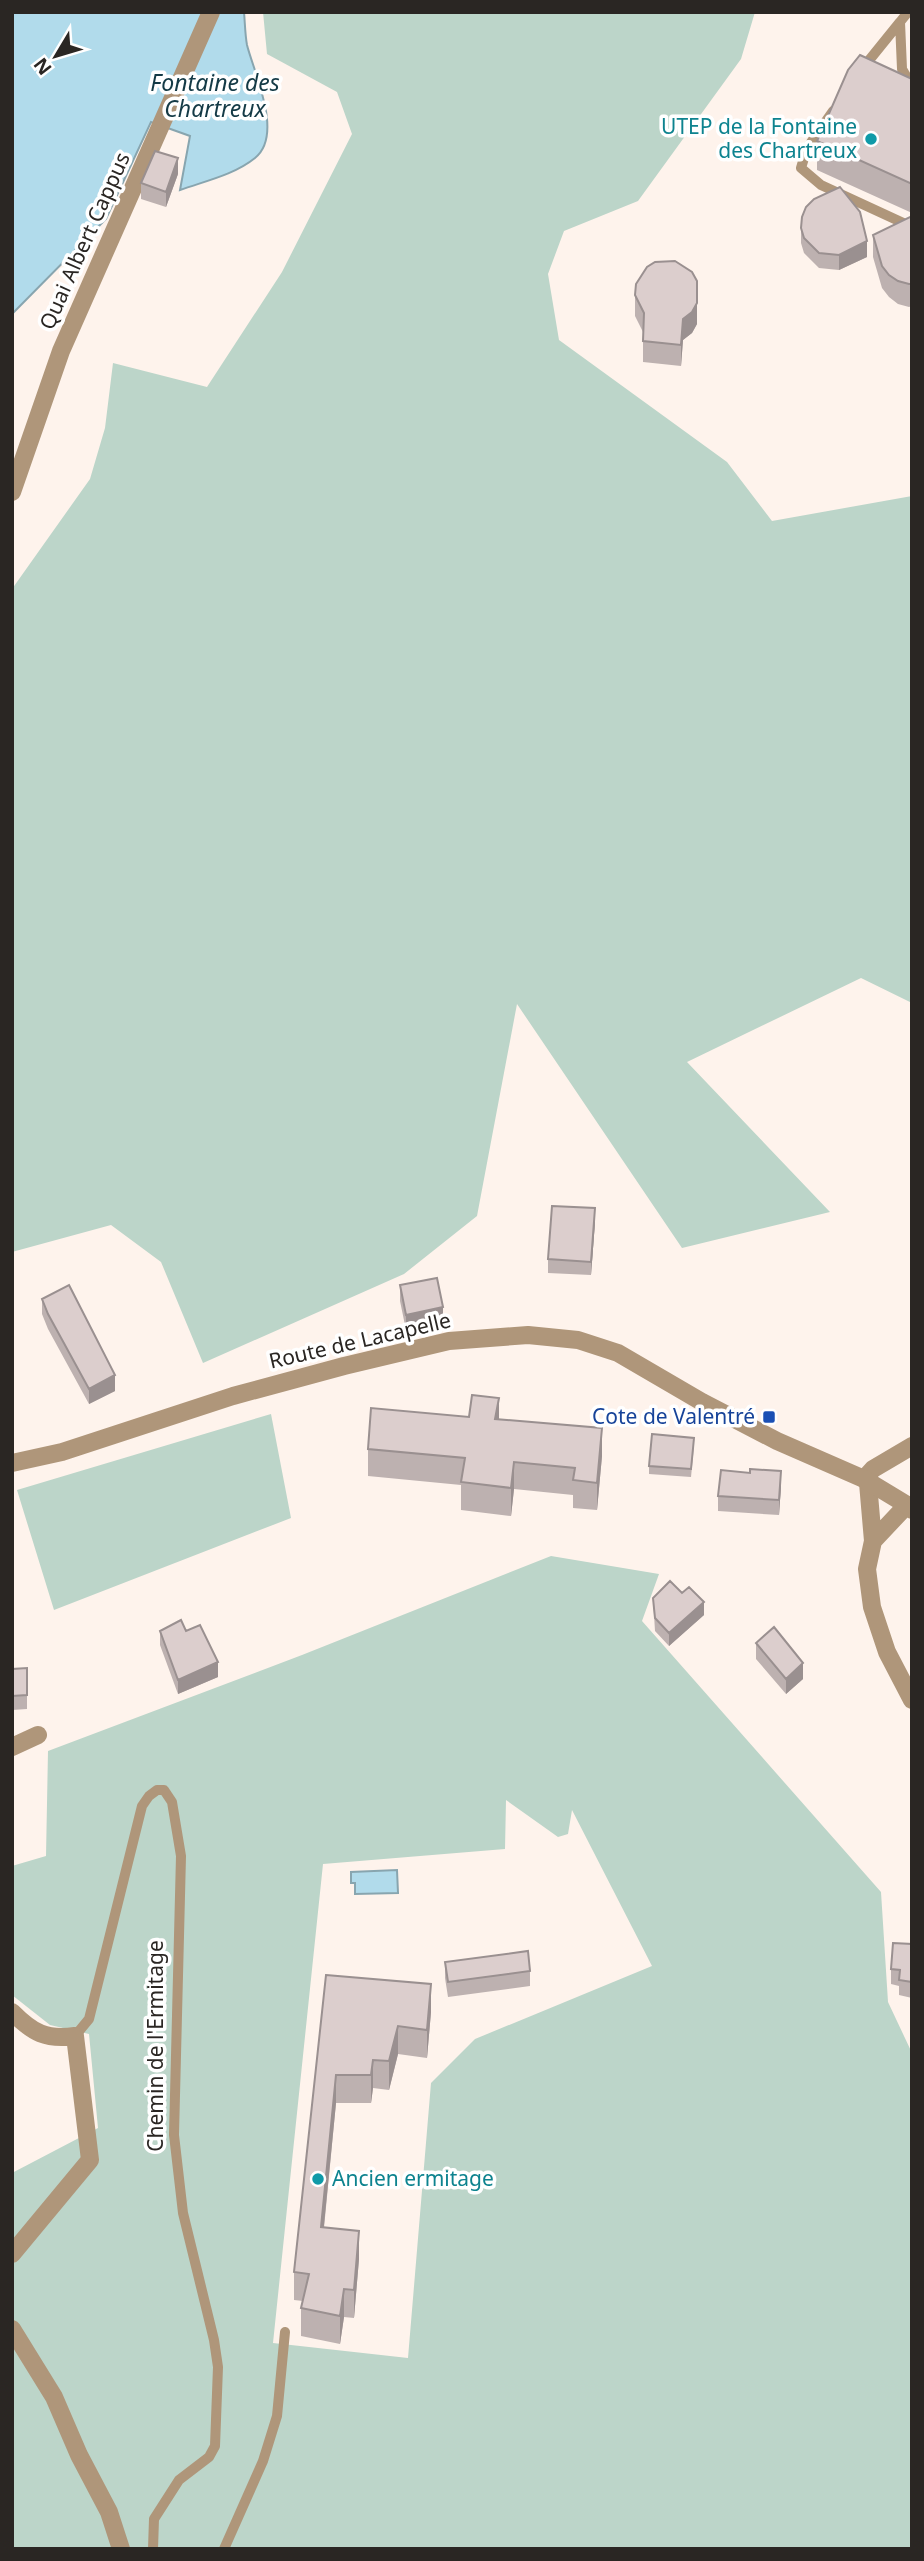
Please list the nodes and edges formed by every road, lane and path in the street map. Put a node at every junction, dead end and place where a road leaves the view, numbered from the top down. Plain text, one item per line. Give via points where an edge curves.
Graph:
1 (211, 12) edge
2 (908, 12) edge
3 (900, 22) junction
4 (853, 81) edge
5 (912, 86) edge
6 (838, 103) edge
7 (912, 227) edge
8 (12, 492) edge
9 (912, 1446) edge
10 (12, 1463) edge
11 (866, 1481) junction
12 (909, 1507) edge
13 (873, 1541) junction
14 (912, 1700) edge
15 (38, 1735) dead end
16 (12, 1747) edge
17 (12, 2012) edge
18 (75, 2036) junction
19 (12, 2254) edge
20 (12, 2329) edge
21 (285, 2332) dead end
22 (121, 2549) edge
23 (153, 2549) edge
24 (224, 2549) edge

1 - 8 street, Quai Albert Cappus via 61,351
2 - 3 lane
3 - 4 lane
3 - 5 lane via 902,69
6 - 7 lane via 807,148 801,168 821,185 889,222
9 - 11 street via 873,1469
10 - 11 street, Route de Lacapelle via 344,1366 449,1341 528,1335 578,1340 618,1353 776,1441
11 - 12 street, Route de Lacapelle
11 - 13 street
12 - 13 street
13 - 14 street via 867,1569 872,1607 887,1652
15 - 16 street
17 - 18 street via 41,2035
18 - 19 street via 90,2160
18 - 23 lane, Chemin de l'Ermitage via 89,2019 142,1806 157,1790 164,1790 172,1802 181,1856 174,2135 183,2213 218,2367 215,2446 209,2457 178,2480 155,2519
20 - 22 street via 54,2398 109,2512
21 - 24 lane via 277,2416 263,2461

